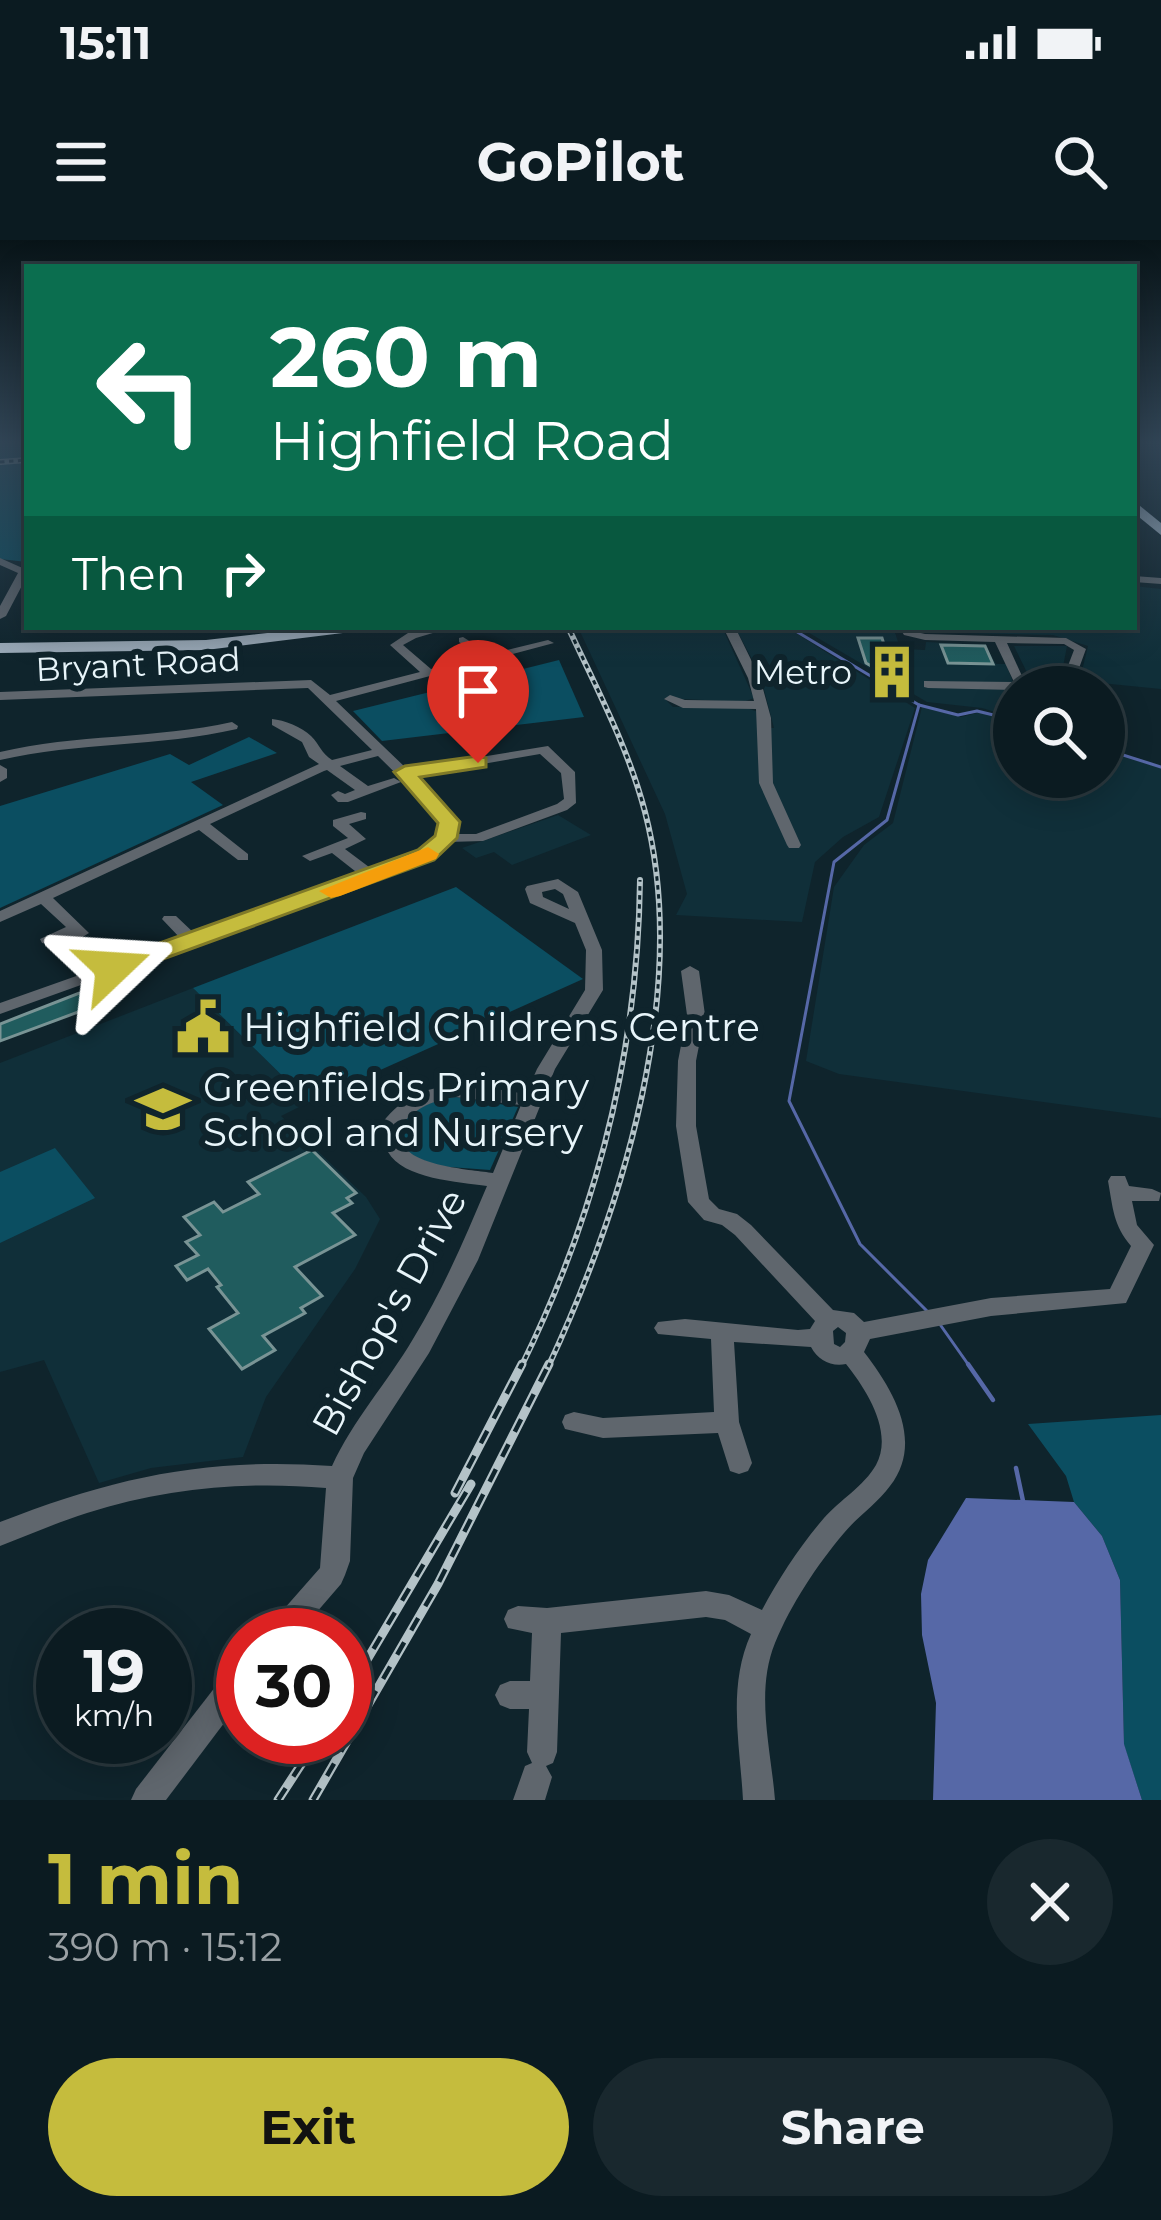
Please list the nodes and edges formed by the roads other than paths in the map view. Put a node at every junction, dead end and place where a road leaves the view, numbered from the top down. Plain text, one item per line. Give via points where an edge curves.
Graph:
1 (0, 561) edge
2 (4, 602) edge
3 (0, 616) edge
4 (434, 630) edge
5 (730, 630) edge
6 (314, 631) edge
7 (910, 637) edge
8 (999, 639) junction
9 (469, 642) dead end
10 (539, 644) dead end
11 (0, 648) edge
12 (488, 658) junction
13 (1073, 666) edge
14 (427, 672) junction
15 (928, 684) dead end
16 (0, 696) edge
17 (670, 698) dead end
18 (332, 699) junction
19 (762, 704) junction
20 (294, 718) dead end
21 (277, 722) junction
22 (259, 725) dead end
23 (221, 727) dead end
24 (379, 752) junction
25 (0, 756) edge
26 (329, 764) junction
27 (399, 777) junction
28 (367, 791) junction
29 (199, 824) junction
30 (446, 838) junction
31 (794, 845) dead end
32 (335, 848) junction
33 (308, 854) dead end
34 (244, 857) dead end
35 (371, 876) junction
36 (43, 897) junction
37 (0, 917) edge
38 (170, 919) dead end
39 (578, 920) dead end
40 (48, 939) dead end
41 (192, 940) junction
42 (690, 971) dead end
43 (0, 1009) edge
44 (532, 1101) junction
45 (501, 1181) junction
46 (1152, 1196) dead end
47 (666, 1328) dead end
48 (823, 1329) junction
49 (722, 1333) junction
50 (854, 1342) junction
51 (574, 1422) dead end
52 (727, 1422) junction
53 (739, 1463) dead end
54 (340, 1478) junction
55 (0, 1534) edge
56 (303, 1608) edge
57 (768, 1628) junction
58 (510, 1695) dead end
59 (545, 1695) junction
60 (216, 1709) edge
61 (535, 1776) edge
62 (147, 1800) edge
63 (759, 1800) edge

1 - 2 street via 24,572
2 - 3 street
4 - 14 street via 396,645
5 - 19 street
6 - 11 main road via 169,647
7 - 8 street
8 - 13 street via 1078,646
8 - 15 street via 1022,686
9 - 12 street
10 - 12 street
12 - 14 street
14 - 18 street
16 - 18 street, Bryant Road via 279,683 311,684
17 - 19 street
18 - 24 street
19 - 31 street via 766,783
20 - 21 street
21 - 22 street
21 - 26 street
23 - 25 street
24 - 26 street
24 - 27 street
26 - 28 street
26 - 29 street
27 - 28 street
27 - 30 street via 444,814
27 - 30 street via 546,748 571,778 567,811 478,838
28 - 32 street via 348,803 338,823 359,839
29 - 34 street
29 - 36 street
30 - 35 street via 420,858
32 - 33 street
32 - 35 street
35 - 41 street
36 - 37 street
36 - 40 street via 79,931
38 - 41 street
39 - 44 street, Bishop's Drive via 594,950 596,982
41 - 43 street
42 - 48 street via 696,1015 677,1073 699,1202 743,1230
44 - 45 street, Bishop's Drive
44 - 45 street via 444,1091 410,1103 392,1123 403,1158
45 - 54 street, Bishop's Drive via 421,1347
46 - 50 street via 1119,1187 1127,1227 1143,1245 1118,1297 955,1313
47 - 49 street
48 - 49 street via 774,1340
48 - 50 street via 830,1351
49 - 52 street
50 - 57 street via 893,1427 889,1467 832,1527
51 - 52 street via 604,1440
52 - 53 street
54 - 55 street via 212,1473 135,1486
54 - 56 street via 332,1576
57 - 59 street via 706,1604 532,1620
57 - 63 street via 753,1672
58 - 59 street
59 - 61 street
60 - 62 street

